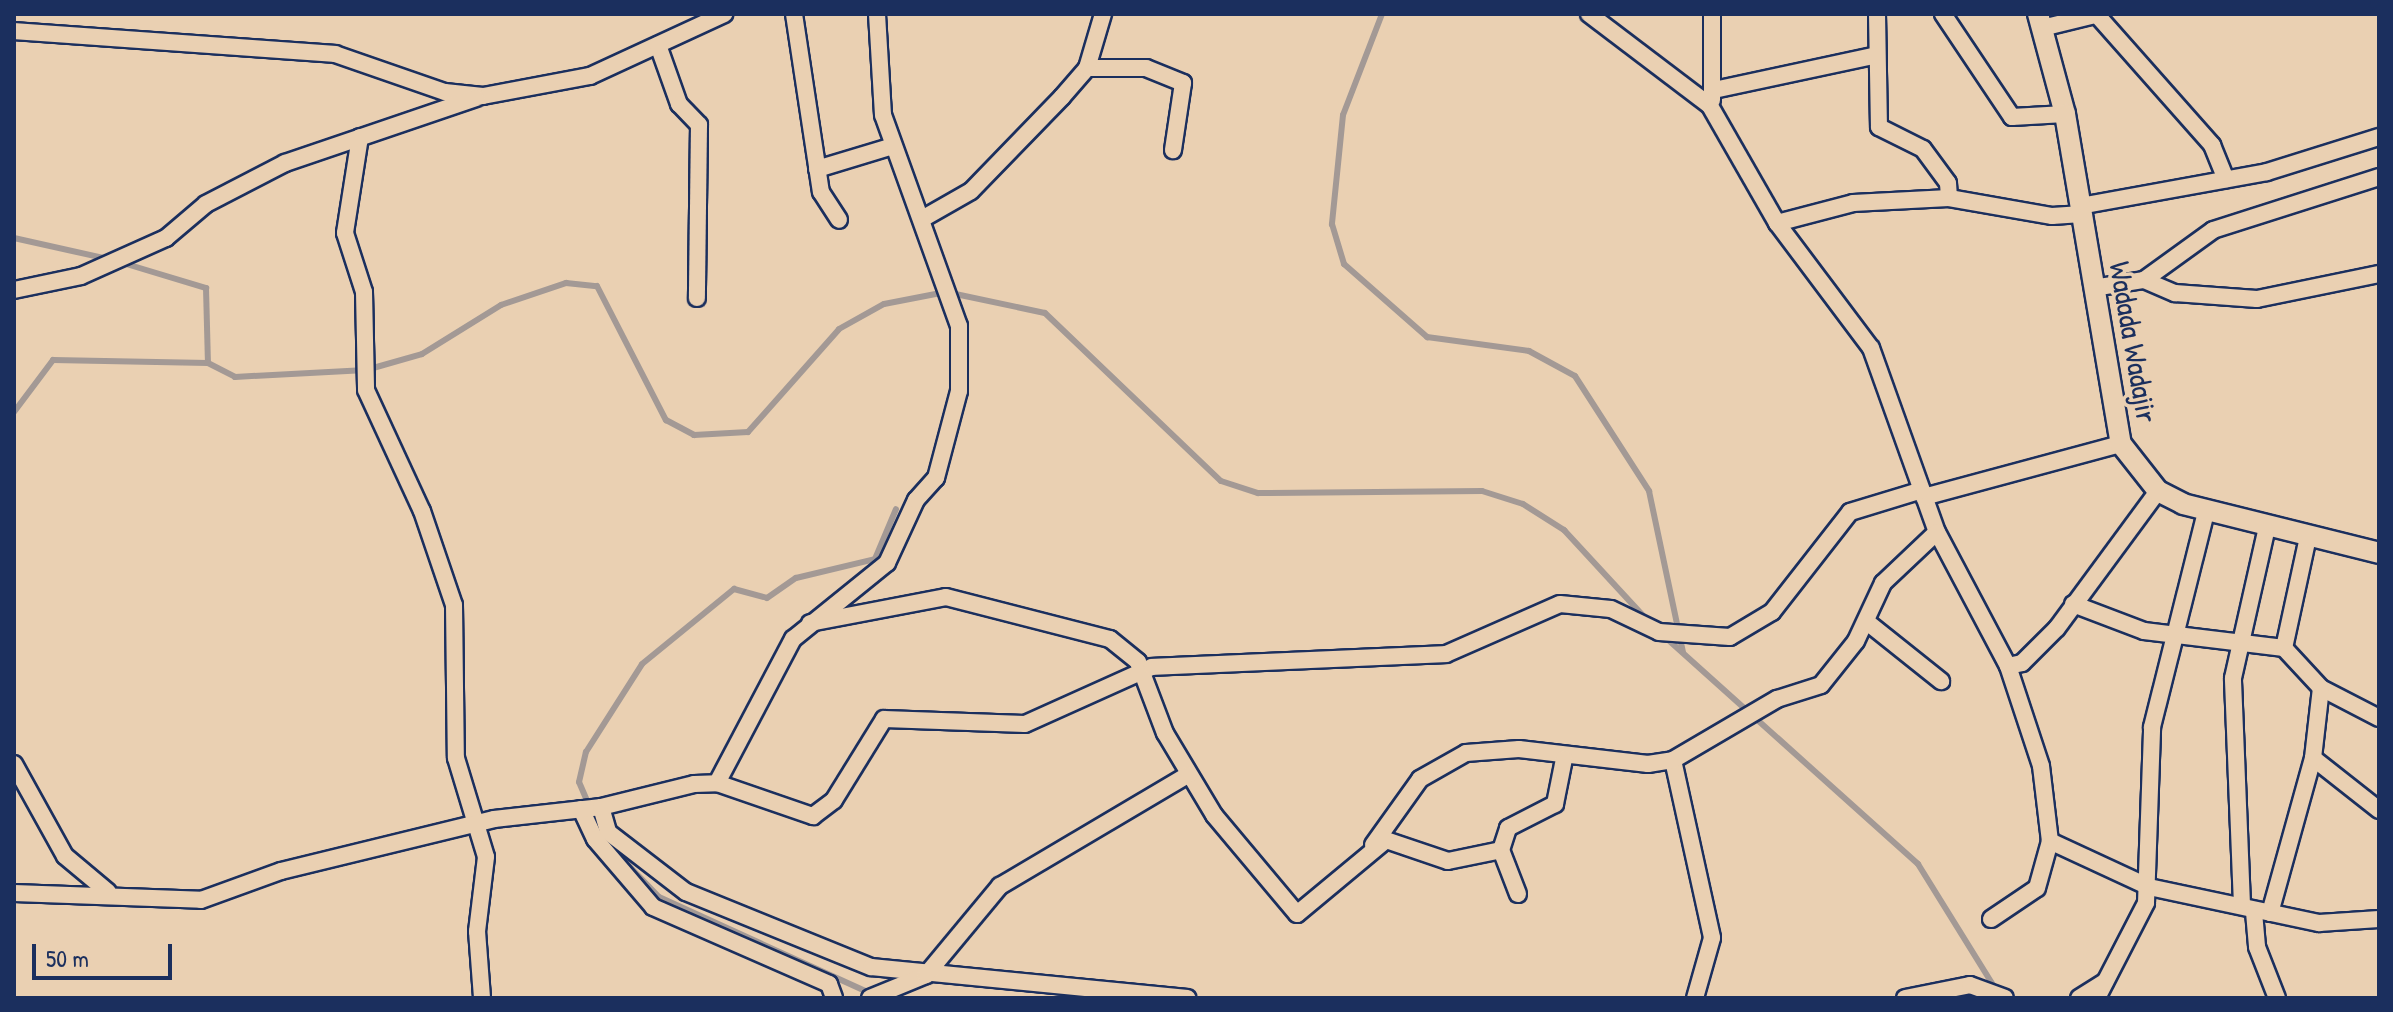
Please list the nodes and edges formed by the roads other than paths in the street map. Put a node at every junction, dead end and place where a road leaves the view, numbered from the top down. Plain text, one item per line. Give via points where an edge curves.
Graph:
1 (724, 14) edge
2 (794, 14) edge
3 (877, 14) edge
4 (1103, 14) edge
5 (1589, 14) edge
6 (1712, 14) edge
7 (1876, 14) edge
8 (1943, 14) edge
9 (2098, 15) edge
10 (2040, 21) edge
11 (14, 31) edge
12 (658, 45) junction
13 (1873, 56) junction
14 (1087, 68) junction
15 (483, 96) junction
16 (1712, 98) junction
17 (2065, 114) junction
18 (360, 137) junction
19 (2379, 137) edge
20 (893, 146) junction
21 (1173, 150) dead end
22 (817, 169) junction
23 (2379, 177) edge
24 (2226, 179) junction
25 (1949, 198) junction
26 (2081, 210) junction
27 (922, 219) junction
28 (839, 220) dead end
29 (1777, 223) junction
30 (2379, 274) edge
31 (2144, 280) junction
32 (2093, 288) junction
33 (14, 290) edge
34 (697, 298) dead end
35 (2121, 444) junction
36 (2158, 491) junction
37 (1923, 493) junction
38 (2206, 512) junction
39 (2267, 527) junction
40 (1937, 532) junction
41 (2308, 537) junction
42 (2379, 553) edge
43 (2073, 604) junction
44 (1867, 622) junction
45 (810, 623) junction
46 (2175, 637) junction
47 (2236, 647) junction
48 (2284, 648) junction
49 (2008, 666) junction
50 (1139, 671) junction
51 (1941, 681) dead end
52 (2321, 688) junction
53 (2374, 711) edge
54 (2313, 758) junction
55 (1564, 759) junction
56 (1673, 760) junction
57 (14, 764) edge
58 (1188, 775) junction
59 (717, 783) junction
60 (601, 807) junction
61 (581, 809) junction
62 (2379, 810) edge
63 (477, 826) junction
64 (2050, 841) junction
65 (1373, 845) junction
66 (1501, 850) junction
67 (2149, 887) junction
68 (14, 893) edge
69 (1518, 894) dead end
70 (113, 895) junction
71 (2255, 910) junction
72 (1991, 919) dead end
73 (2379, 919) edge
74 (926, 975) junction
75 (2105, 982) junction
76 (482, 998) edge
77 (834, 998) edge
78 (870, 998) edge
79 (1187, 998) edge
80 (1695, 998) edge
81 (1701, 998) edge
82 (1905, 998) edge
83 (2005, 998) edge
84 (2079, 998) edge
85 (2097, 998) edge
86 (2277, 998) edge

1 - 12 street
2 - 22 street
3 - 20 street via 878,91
4 - 14 street
5 - 16 street
6 - 16 street
7 - 13 street
8 - 17 street via 2012,117
9 - 10 street
9 - 24 street via 2212,145
10 - 17 street, Wadada Wadajir
11 - 15 street via 335,54 445,92
12 - 15 street via 590,76
12 - 34 street via 679,104 699,125
13 - 16 street
13 - 25 street via 1879,127 1923,149 1948,183
14 - 21 street via 1146,68 1183,83
14 - 27 street via 971,191
15 - 18 street
16 - 29 street
17 - 26 street, Wadada Wadajir
18 - 33 street via 248,180 166,238 104,267
18 - 63 street via 345,233 364,292 366,390 422,511 454,605 456,758
19 - 24 street
20 - 22 street
20 - 27 street
22 - 28 street
23 - 31 street via 2213,230
24 - 26 street
25 - 26 street via 2052,216
25 - 29 street via 1853,203
26 - 32 street, Wadada Wadajir
27 - 45 street via 962,341 959,391 941,460 887,563
29 - 37 street via 1871,348
30 - 31 street via 2257,299 2175,293
31 - 32 street
32 - 35 street, Wadada Wadajir
35 - 36 street, Wadada Wadajir
35 - 37 street
36 - 38 street, Wadada Wadajir
36 - 43 street
37 - 40 street
37 - 50 street via 1834,524 1772,612 1730,637 1659,632 1611,609 1576,602 1446,654
38 - 39 street, Wadada Wadajir
38 - 46 street
39 - 41 street, Wadada Wadajir
39 - 47 street
40 - 44 street via 1883,583
40 - 49 street
41 - 42 street, Wadada Wadajir
41 - 48 street
43 - 46 street via 2121,626
43 - 49 street via 2022,663
44 - 51 street
44 - 56 street via 1821,685 1777,699
45 - 50 street via 946,597 1100,635 1131,653
45 - 59 street via 768,677
46 - 47 street
46 - 67 street via 2152,727
47 - 48 street
47 - 71 street
48 - 52 street
49 - 64 street via 2041,766
50 - 58 street
50 - 59 street via 1025,724 884,719 834,800 813,816
52 - 53 street
52 - 54 street
54 - 62 street
54 - 71 street
55 - 56 street
55 - 65 street via 1519,749 1466,753 1420,779
55 - 66 street via 1555,804 1508,828
56 - 80 street via 1712,938
57 - 70 street via 65,856
58 - 65 street via 1297,914
58 - 74 street via 1000,886
59 - 60 street
60 - 61 street
60 - 74 street via 608,832 686,892 871,967
61 - 63 street
61 - 77 street via 595,839 653,907 829,984
63 - 70 street via 281,871 201,900
63 - 76 street via 487,880 477,931
64 - 67 street
64 - 72 street via 2037,888
65 - 66 street via 1398,842 1448,861
66 - 69 street
67 - 71 street
67 - 75 street
68 - 70 street
71 - 73 street via 2319,923
71 - 86 street via 2257,947
74 - 78 street
74 - 79 street
75 - 84 street
75 - 85 street
80 - 81 street
82 - 83 street via 1970,985

